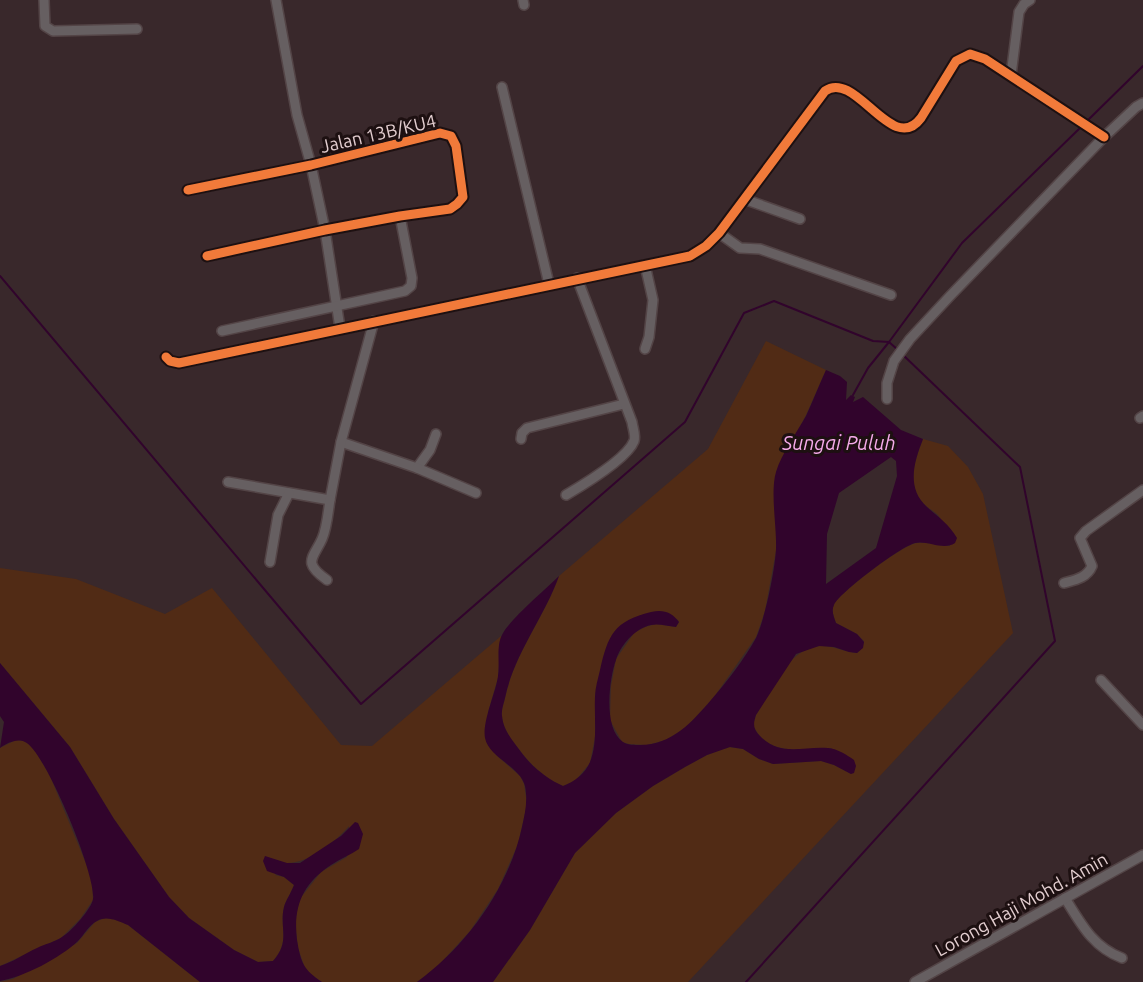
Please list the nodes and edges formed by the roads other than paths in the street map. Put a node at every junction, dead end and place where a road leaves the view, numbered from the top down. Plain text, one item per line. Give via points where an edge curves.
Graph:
1 (44, 0) edge
2 (276, 0) edge
3 (1030, 0) edge
4 (137, 29) dead end
5 (1011, 75) junction
6 (502, 87) dead end
7 (1143, 103) edge
8 (1104, 137) junction
9 (311, 165) junction
10 (188, 190) dead end
11 (744, 199) junction
12 (400, 216) junction
13 (800, 219) dead end
14 (326, 230) junction
15 (719, 233) junction
16 (207, 256) dead end
17 (645, 265) junction
18 (577, 278) junction
19 (549, 284) junction
20 (891, 295) dead end
21 (337, 304) junction
22 (374, 321) junction
23 (340, 328) junction
24 (222, 331) dead end
25 (645, 349) dead end
26 (166, 357) dead end
27 (887, 399) dead end
28 (624, 404) junction
29 (436, 434) dead end
30 (521, 439) dead end
31 (341, 442) junction
32 (417, 468) junction
33 (228, 482) dead end
34 (1143, 490) edge
35 (289, 493) junction
36 (476, 493) dead end
37 (566, 495) dead end
38 (330, 500) junction
39 (270, 562) dead end
40 (327, 580) dead end
41 (1064, 583) dead end
42 (1101, 680) dead end
43 (1143, 724) edge
44 (1143, 855) edge
45 (1065, 898) junction
46 (1122, 958) dead end
47 (917, 982) edge

1 - 4 street via 45,26 53,31
2 - 9 street via 297,115
3 - 5 street via 1019,12
5 - 8 street
5 - 11 street via 978,56 962,57 915,126 906,129 891,124 845,88 830,87
6 - 19 street
7 - 8 street
8 - 27 street via 910,339 894,361 886,383
9 - 10 street, Jalan 13B/KU4
9 - 12 street, Jalan 13B/KU4 via 440,133 451,136 463,197 450,209
9 - 14 street
11 - 13 street
11 - 15 street
12 - 14 street
12 - 21 street via 411,286 405,291
14 - 16 street
14 - 21 street
15 - 17 street via 690,256
15 - 20 street via 740,248 760,249
17 - 18 street
17 - 25 street via 653,300
18 - 19 street
18 - 28 street
19 - 22 street
21 - 23 street
21 - 24 street
22 - 23 street
22 - 31 street
23 - 26 street via 179,363
28 - 30 street via 527,428
28 - 37 street via 633,423 635,439 630,448 596,478
29 - 32 street
31 - 32 street
31 - 38 street
32 - 36 street
33 - 35 street
34 - 41 street via 1080,538 1092,566 1090,572
35 - 38 street
35 - 39 street via 278,515
38 - 40 street via 323,538 312,554 312,565
42 - 43 street
44 - 45 street, Lorong Haji Mohd. Amin
45 - 46 street via 1100,947
45 - 47 street, Lorong Haji Mohd. Amin

